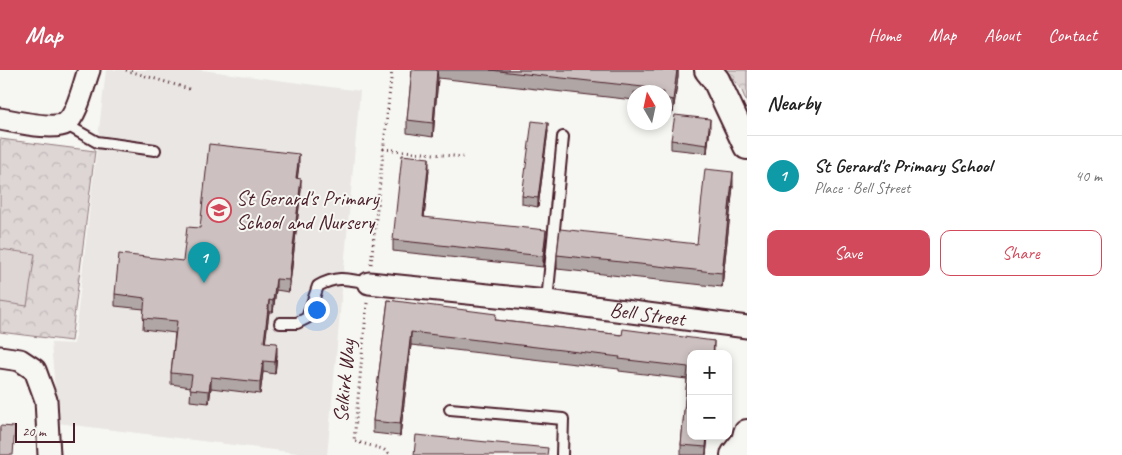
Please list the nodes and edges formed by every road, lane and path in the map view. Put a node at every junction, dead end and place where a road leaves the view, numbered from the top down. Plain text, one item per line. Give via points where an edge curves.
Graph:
1 (89, 70) edge
2 (126, 70) edge
3 (392, 70) edge
4 (708, 70) edge
5 (189, 89) dead end
6 (0, 119) edge
7 (66, 124) junction
8 (563, 137) dead end
9 (747, 146) edge
10 (383, 149) junction
11 (155, 150) dead end
12 (462, 156) dead end
13 (369, 283) junction
14 (547, 301) junction
15 (280, 323) dead end
16 (747, 327) edge
17 (0, 357) edge
18 (450, 409) dead end
19 (747, 433) edge
20 (49, 455) edge
21 (391, 455) edge
22 (562, 455) edge
23 (734, 455) edge

1 - 7 street via 74,113
2 - 5 path
3 - 10 path
4 - 9 street via 716,80
6 - 7 street via 52,126
7 - 11 lane via 97,142
8 - 14 lane
10 - 12 path
10 - 13 path
13 - 14 street, Bell Street
13 - 15 lane via 329,279 318,286 307,318 297,323
13 - 21 path, Selkirk Way via 354,441 383,449
14 - 16 street, Bell Street
17 - 20 street via 20,360 35,370 46,400
18 - 22 lane via 564,419
19 - 23 street

